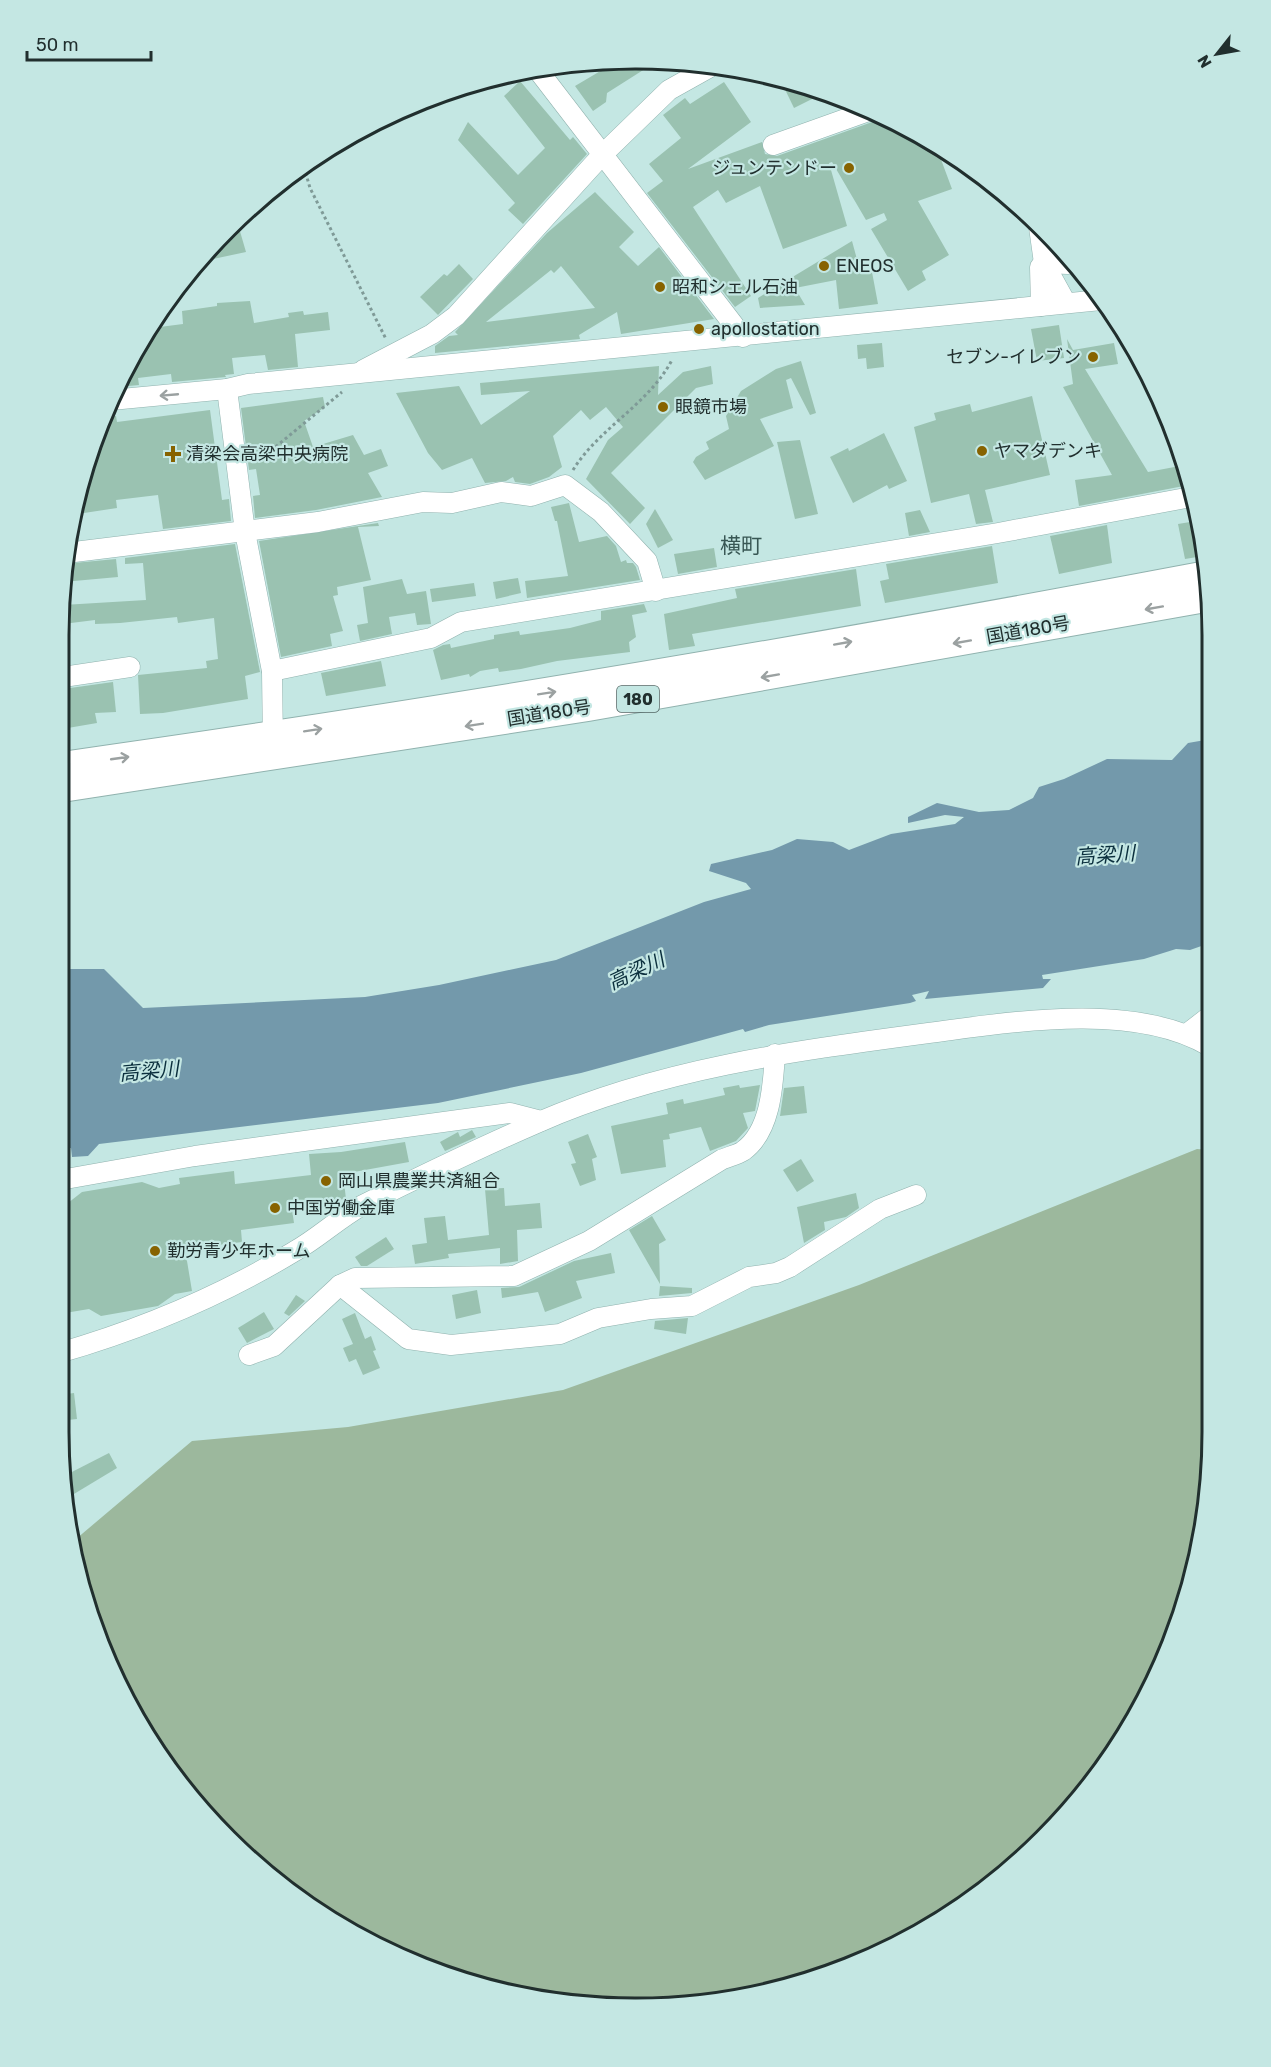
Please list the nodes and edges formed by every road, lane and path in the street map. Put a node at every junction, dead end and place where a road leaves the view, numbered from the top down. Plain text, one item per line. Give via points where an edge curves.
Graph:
1 (700, 73) edge
2 (543, 77) edge
3 (858, 115) edge
4 (773, 145) dead end
5 (602, 155) junction
6 (306, 175) edge
7 (1041, 240) edge
8 (1044, 262) junction
9 (1062, 264) edge
10 (1092, 301) edge
11 (1066, 303) junction
12 (1041, 306) junction
13 (742, 337) junction
14 (678, 342) junction
15 (393, 354) junction
16 (352, 375) junction
17 (227, 389) junction
18 (121, 399) edge
19 (236, 464) junction
20 (565, 485) junction
21 (1185, 498) edge
22 (245, 532) junction
23 (76, 552) edge
24 (1199, 577) edge
25 (656, 591) junction
26 (1201, 599) edge
27 (130, 667) dead end
28 (272, 671) junction
29 (69, 676) edge
30 (273, 747) junction
31 (69, 765) edge
32 (69, 787) edge
33 (1202, 1022) edge
34 (1188, 1033) junction
35 (1202, 1042) edge
36 (775, 1054) junction
37 (541, 1121) junction
38 (69, 1178) edge
39 (916, 1195) dead end
40 (340, 1285) junction
41 (69, 1350) edge
42 (249, 1355) dead end

1 - 5 street via 669,90
2 - 5 street
3 - 4 street
5 - 13 street
5 - 15 street via 456,316 432,334
6 - 15 path
7 - 8 street
8 - 9 street
8 - 11 street
8 - 12 street via 1040,267
10 - 11 street
11 - 12 street
12 - 13 street
13 - 14 street
14 - 16 street
14 - 20 path via 664,375 590,446
15 - 16 street
16 - 17 street
16 - 19 path via 341,394 302,427 273,449
17 -> 18 street
17 - 19 street
19 - 22 street
20 - 22 street via 531,495 501,492 452,502 423,502
20 - 25 street via 601,512 647,561
21 - 25 street
22 - 23 street
22 - 28 street
30 -> 24 highway, 国道180号 / 180
25 - 28 street via 461,622 431,638
26 -> 30 highway, 国道180号 / 180 via 588,707
27 - 29 street
28 - 30 street
31 -> 30 highway, 国道180号 / 180
30 - 32 highway, 国道180号 / 180
33 - 34 street
34 - 35 street
34 - 36 street via 1153,1023 1095,1019 1006,1023
36 - 37 street via 663,1078
36 - 40 street via 770,1101 760,1130 743,1151 721,1160 589,1241 514,1276 355,1278
37 - 38 street via 510,1113 195,1156
37 - 41 street via 358,1208 297,1250 239,1283 123,1334
39 - 40 street via 880,1209 790,1267 749,1277 692,1306 598,1318 560,1334 451,1345 408,1340
40 - 42 street via 274,1346

